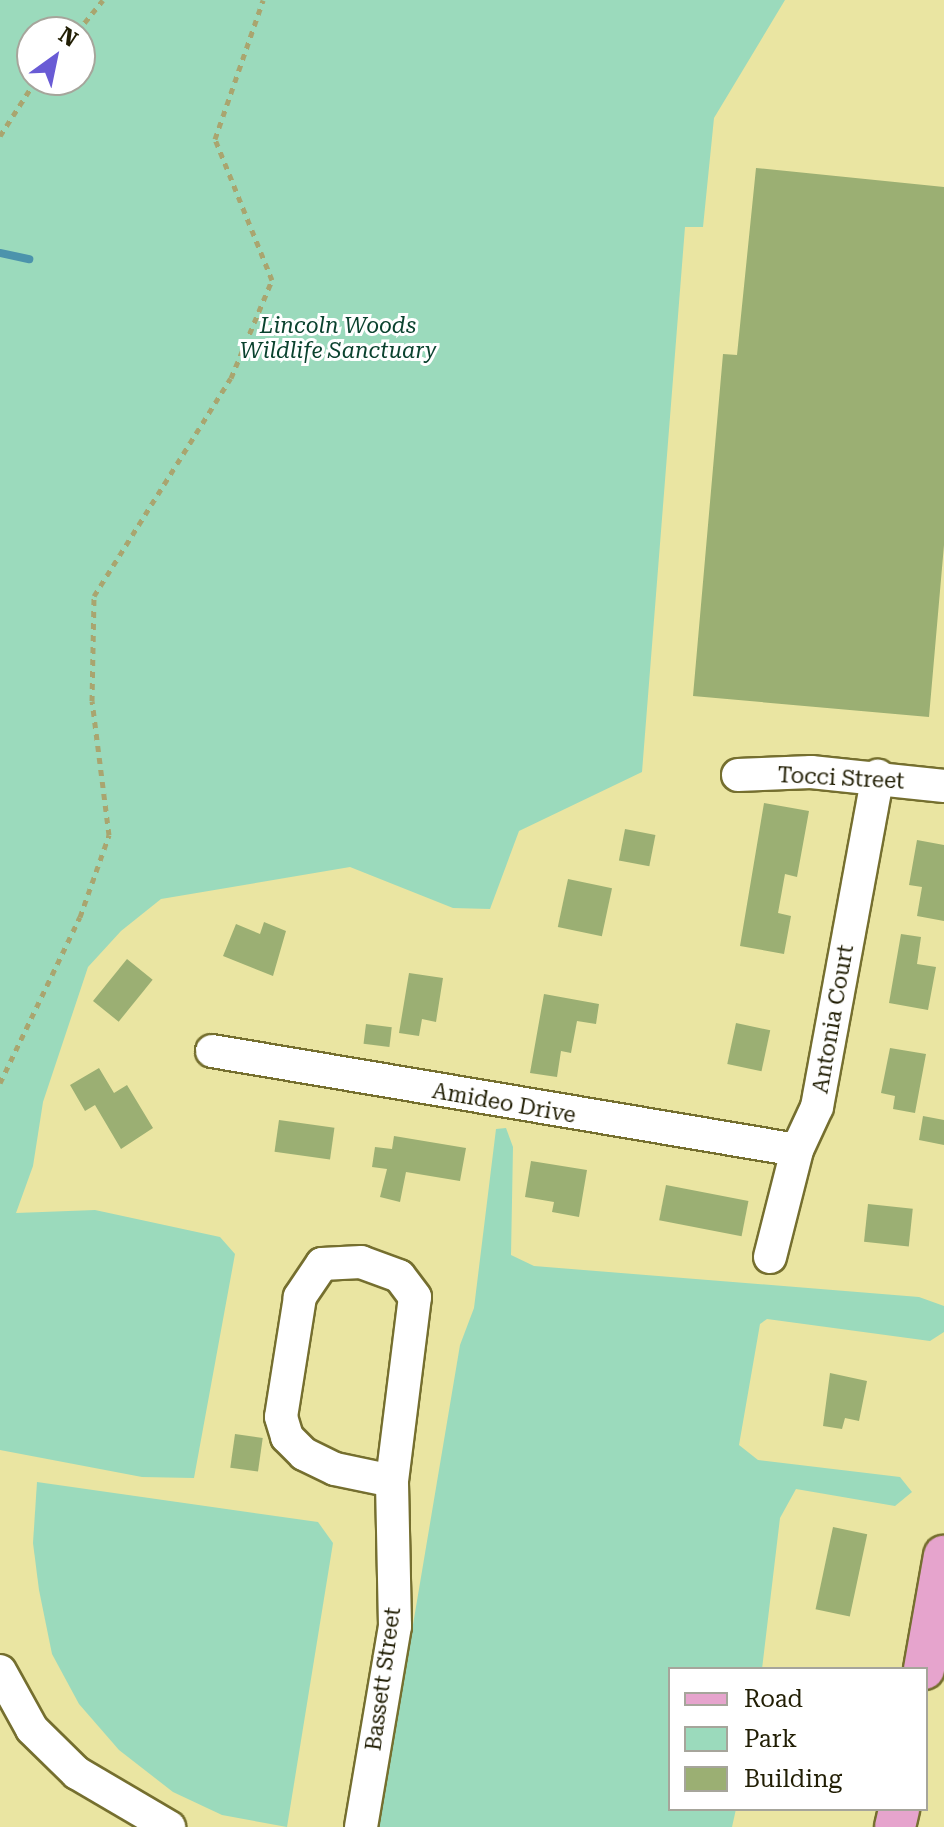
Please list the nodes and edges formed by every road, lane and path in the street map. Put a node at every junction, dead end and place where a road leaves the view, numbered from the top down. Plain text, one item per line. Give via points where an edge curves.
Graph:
1 (103, 0) edge
2 (263, 0) edge
3 (90, 16) edge
4 (26, 96) edge
5 (0, 136) edge
6 (738, 775) dead end
7 (878, 776) junction
8 (944, 786) edge
9 (212, 1051) dead end
10 (0, 1083) edge
11 (797, 1150) junction
12 (770, 1257) dead end
13 (392, 1481) junction
14 (944, 1556) edge
15 (924, 1667) edge
16 (0, 1671) edge
17 (169, 1827) edge
18 (361, 1827) edge

1 - 3 path
2 - 10 path via 215,139 272,280 231,378 94,596 92,701 109,835 80,917
4 - 5 path
6 - 7 street, Tocci Street
7 - 8 street, Tocci Street
7 - 11 street, Antonia Court via 817,1107
9 - 11 street, Amideo Drive
11 - 12 street, Antonia Court
13 - 13 street, Bassett Street via 415,1297 399,1276 361,1262 322,1264 300,1297 281,1417 287,1437 304,1454 335,1469
13 - 18 street, Bassett Street via 395,1626
14 - 15 main road
16 - 17 street via 32,1729 77,1773

